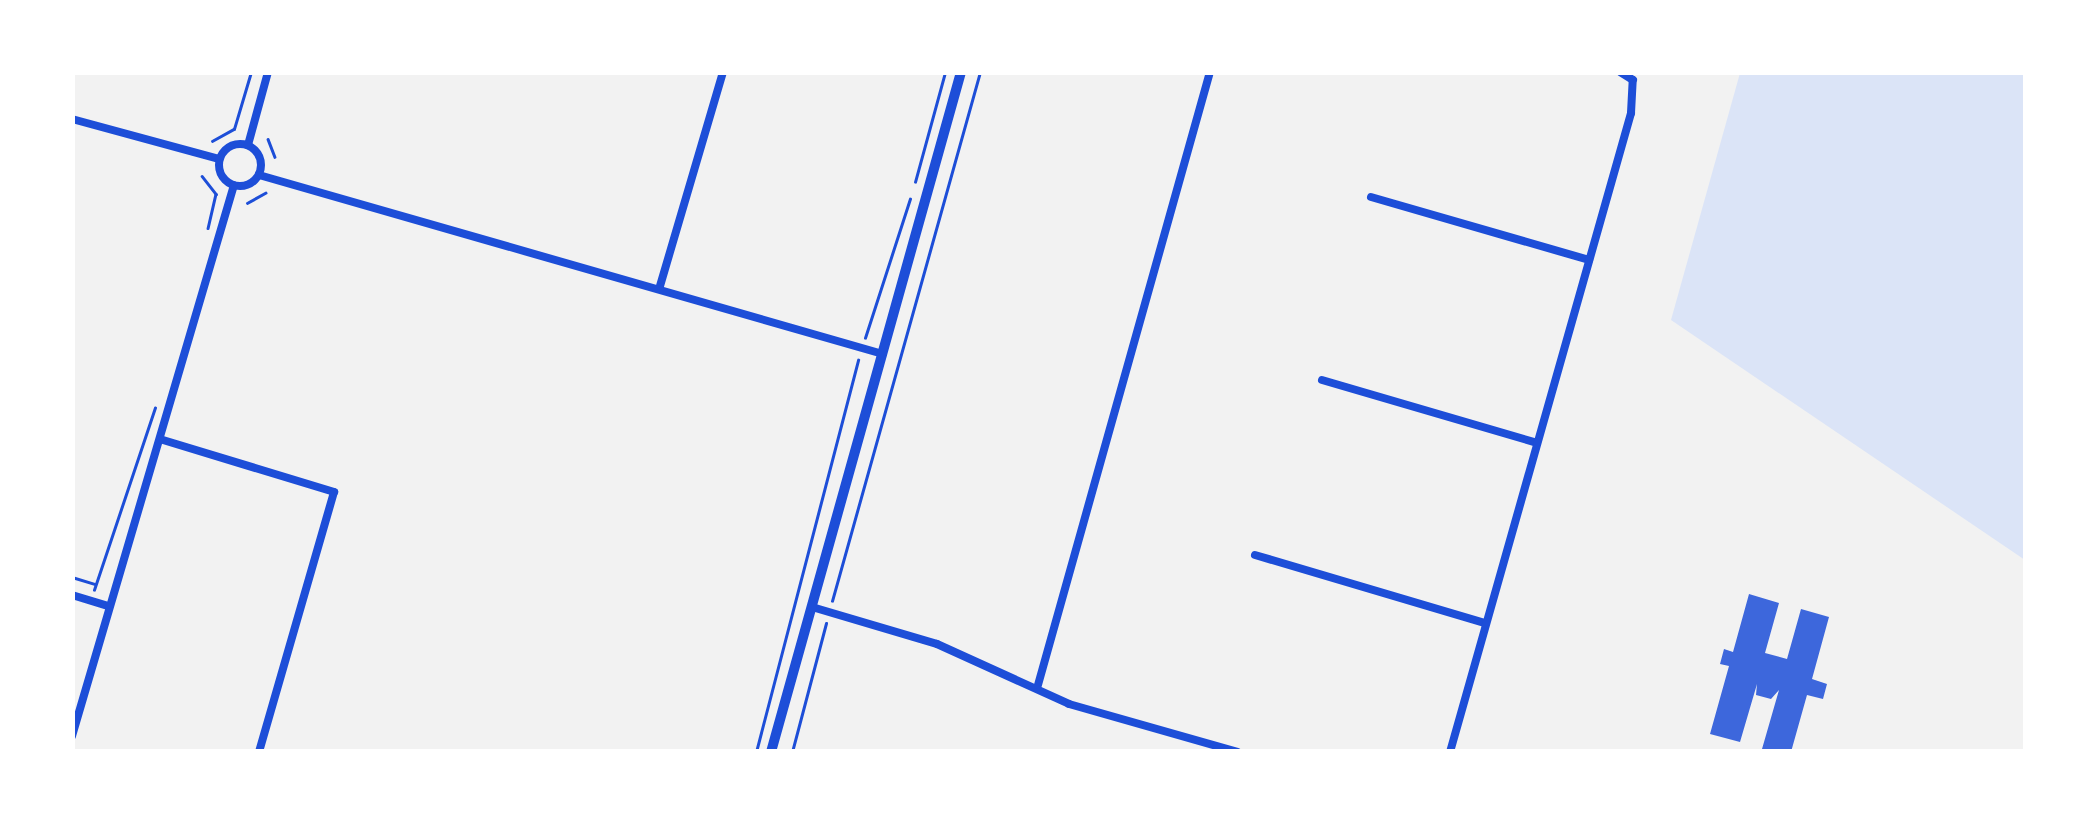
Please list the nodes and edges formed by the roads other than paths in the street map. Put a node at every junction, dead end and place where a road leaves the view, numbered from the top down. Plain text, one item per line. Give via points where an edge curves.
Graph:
1 (268, 72) edge
2 (723, 72) edge
3 (961, 72) edge
4 (1210, 72) edge
5 (1620, 72) edge
6 (72, 119) edge
7 (248, 144) junction
8 (219, 159) junction
9 (259, 175) junction
10 (234, 185) junction
11 (1371, 197) dead end
12 (1589, 260) junction
13 (660, 286) junction
14 (883, 354) junction
15 (1322, 380) dead end
16 (163, 440) junction
17 (1537, 442) junction
18 (1254, 556) dead end
19 (72, 595) edge
20 (110, 606) junction
21 (812, 607) junction
22 (1485, 624) junction
23 (1038, 685) junction
24 (72, 736) edge
25 (259, 752) edge
26 (771, 752) edge
27 (1237, 752) edge
28 (1450, 752) edge

1 - 7 street
2 - 13 street
3 - 14 street
4 - 23 street
5 - 12 street via 1633,80
6 - 8 street
7 - 8 street via 227,147
7 - 9 street via 259,154
8 - 10 street
9 - 10 street
9 - 13 street
10 - 16 street
11 - 12 street
12 - 17 street
13 - 14 street
14 - 21 street
15 - 17 street
16 - 20 street
16 - 25 street via 334,492
17 - 22 street
18 - 22 street
19 - 20 street
20 - 24 street
21 - 23 street
21 - 26 street
22 - 28 street
23 - 27 street via 1069,704

